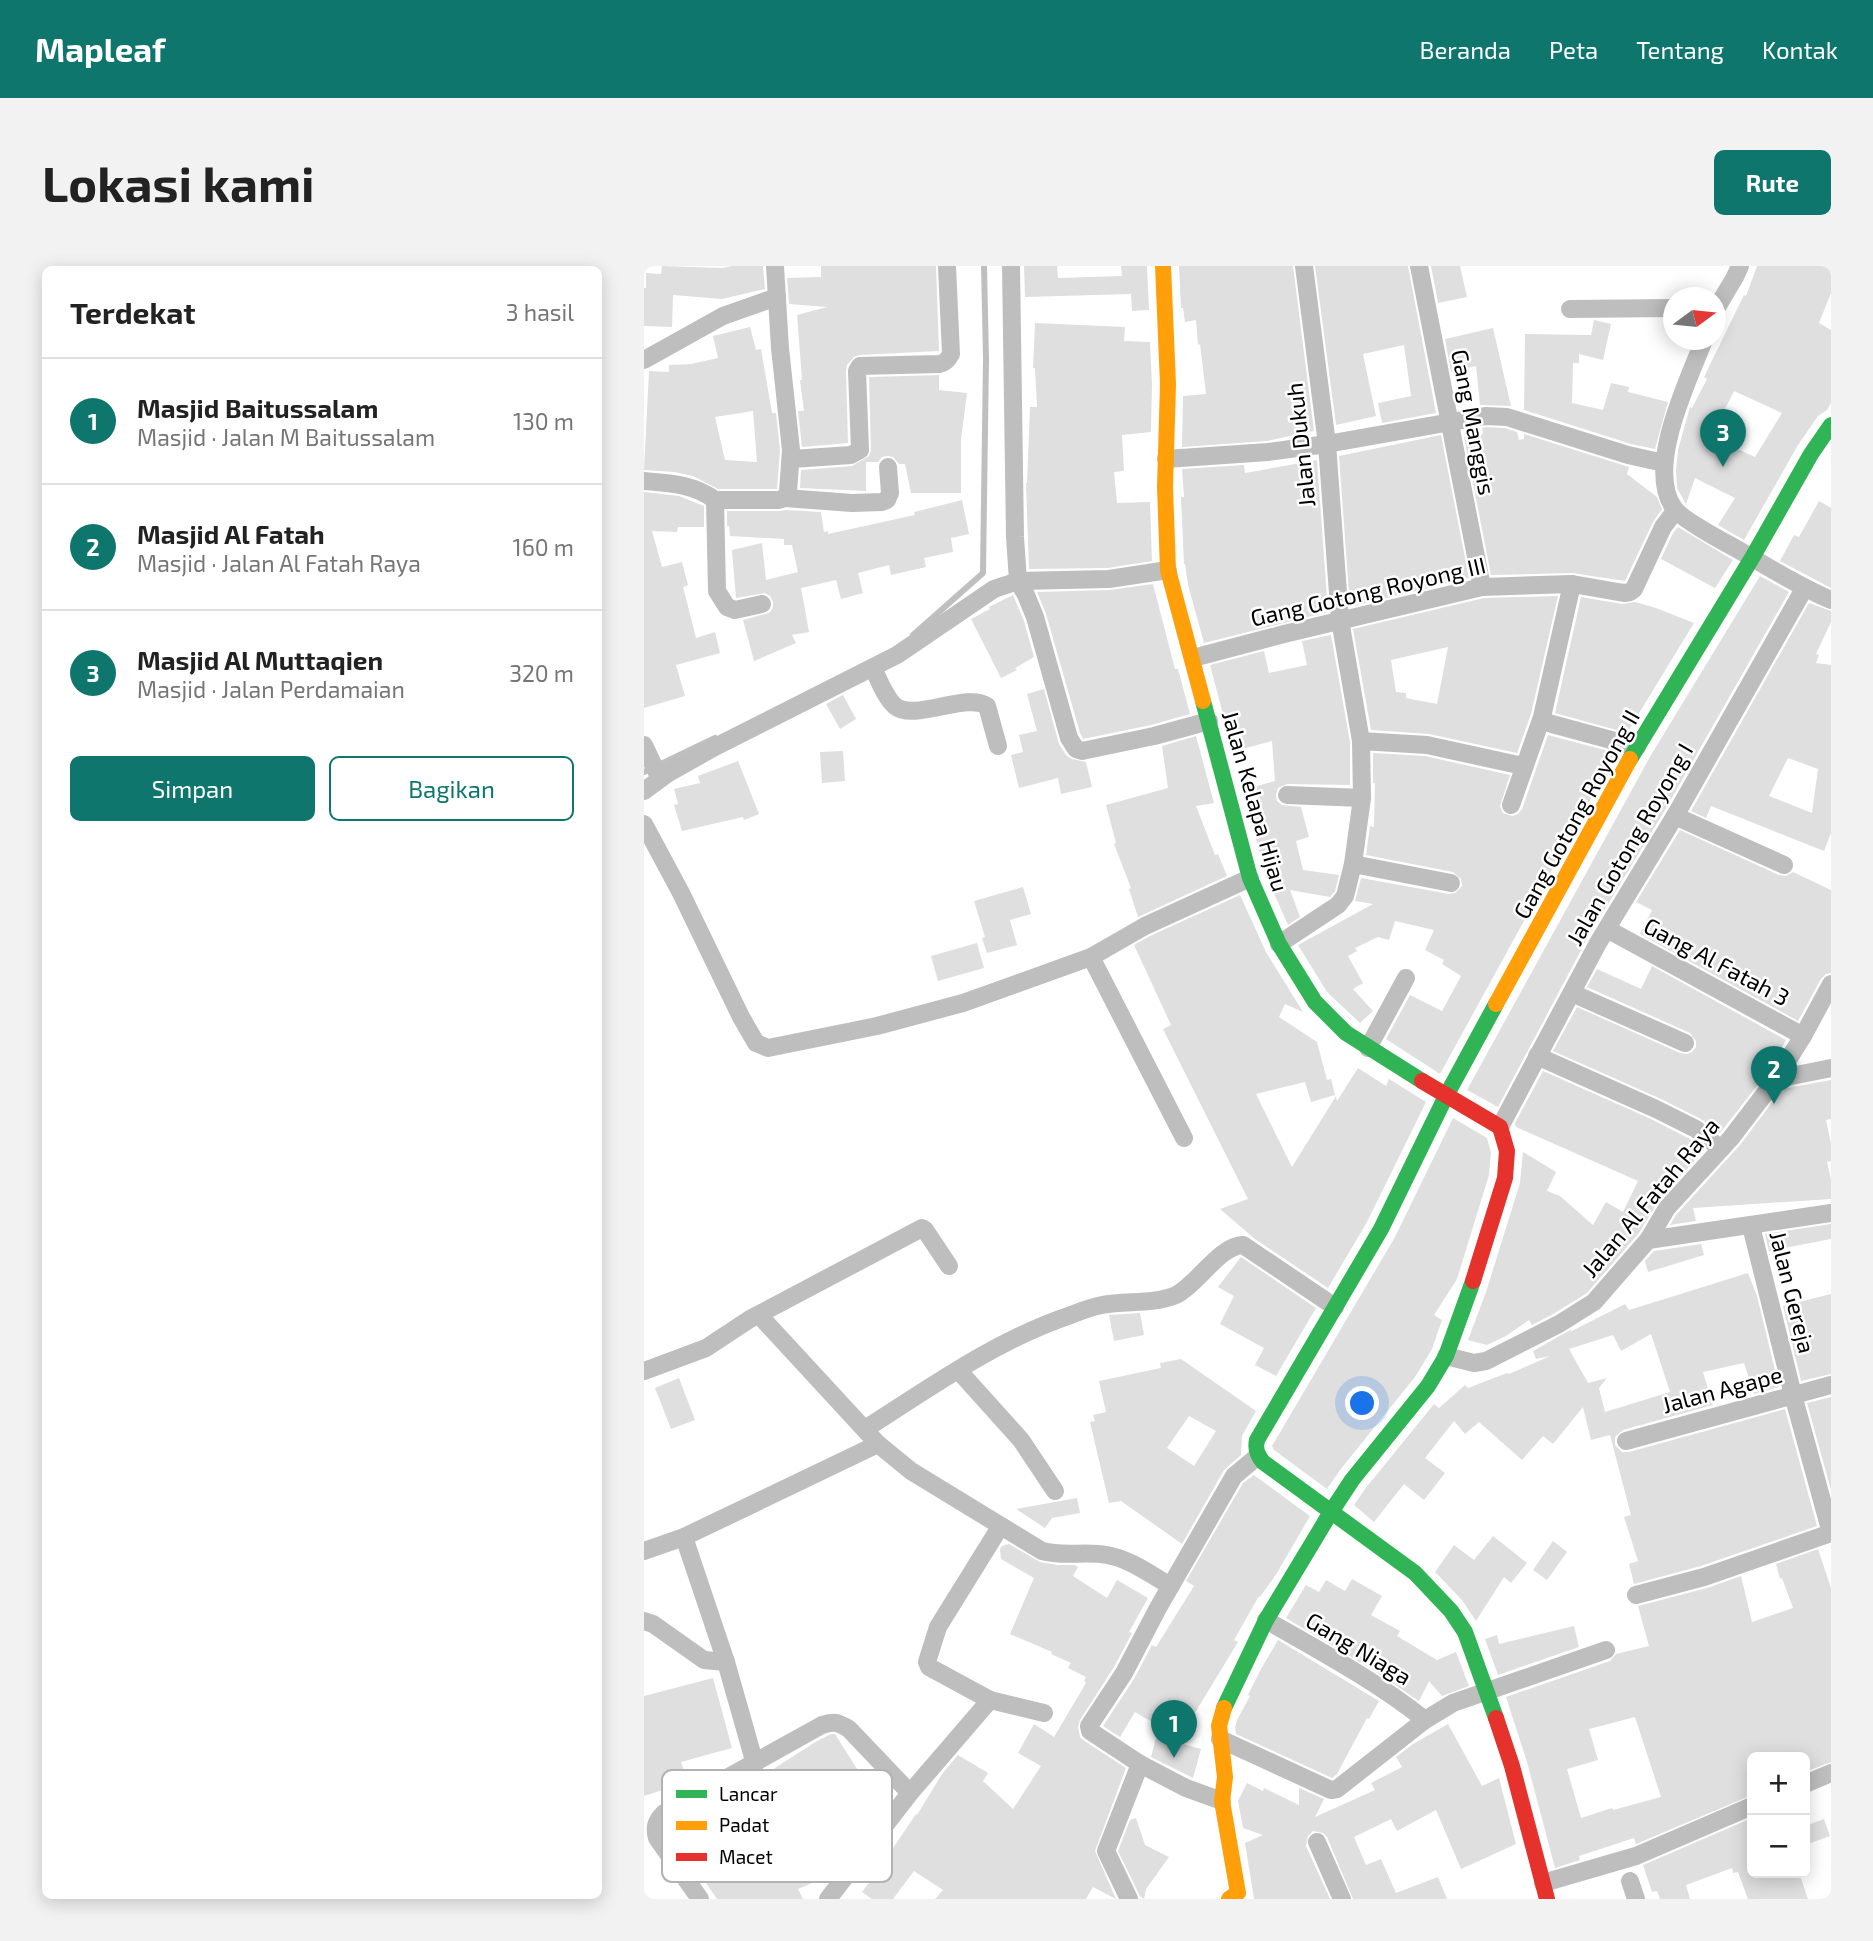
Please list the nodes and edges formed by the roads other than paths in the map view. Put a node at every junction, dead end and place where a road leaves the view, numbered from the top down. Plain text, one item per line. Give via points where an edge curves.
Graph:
1 (775, 266) edge
2 (947, 266) edge
3 (1011, 266) edge
4 (1163, 266) edge
5 (1304, 266) edge
6 (1419, 266) edge
7 (1740, 266) edge
8 (1726, 292) edge
9 (777, 297) junction
10 (1663, 308) edge
11 (1570, 309) dead end
12 (1700, 350) edge
13 (644, 360) edge
14 (1449, 421) junction
15 (1831, 425) edge
16 (1327, 444) junction
17 (792, 459) junction
18 (1166, 459) junction
19 (1664, 463) junction
20 (888, 467) dead end
21 (644, 481) edge
22 (785, 498) junction
23 (715, 500) junction
24 (1675, 511) junction
25 (1752, 558) junction
26 (1168, 570) junction
27 (1018, 581) junction
28 (1572, 584) junction
29 (1482, 587) junction
30 (1804, 589) junction
31 (1831, 600) edge
32 (762, 604) dead end
33 (1340, 620) junction
34 (1193, 658) junction
35 (873, 668) junction
36 (1209, 721) junction
37 (1541, 721) junction
38 (1361, 741) junction
39 (644, 745) edge
40 (998, 746) dead end
41 (1637, 747) junction
42 (1523, 766) junction
43 (658, 775) junction
44 (644, 790) edge
45 (1287, 795) dead end
46 (1362, 798) junction
47 (1511, 805) dead end
48 (1675, 816) junction
49 (644, 824) edge
50 (1353, 864) junction
51 (1784, 865) dead end
52 (1251, 878) junction
53 (1451, 883) dead end
54 (1607, 929) junction
55 (1279, 944) junction
56 (1091, 957) junction
57 (1406, 978) dead end
58 (1831, 984) edge
59 (1572, 993) junction
60 (1804, 1036) junction
61 (1685, 1043) dead end
62 (1368, 1048) junction
63 (1537, 1056) junction
64 (1831, 1069) edge
65 (1776, 1079) junction
66 (1446, 1096) junction
67 (1500, 1127) junction
68 (1184, 1138) dead end
69 (1721, 1149) junction
70 (1831, 1213) edge
71 (1751, 1226) junction
72 (1648, 1240) junction
73 (949, 1266) dead end
74 (1335, 1307) junction
75 (759, 1315) junction
76 (1446, 1356) junction
77 (958, 1370) junction
78 (644, 1371) edge
79 (1831, 1385) edge
80 (1793, 1395) junction
81 (865, 1429) junction
82 (1626, 1441) dead end
83 (878, 1444) junction
84 (1258, 1456) junction
85 (1055, 1491) dead end
86 (1331, 1512) junction
87 (1000, 1527) junction
88 (1831, 1533) edge
89 (684, 1537) junction
90 (644, 1551) edge
91 (1171, 1586) junction
92 (1636, 1595) dead end
93 (1266, 1620) junction
94 (644, 1621) edge
95 (1606, 1650) dead end
96 (726, 1662) junction
97 (1488, 1692) junction
98 (990, 1700) junction
99 (1044, 1713) dead end
100 (1425, 1720) junction
101 (1220, 1739) junction
102 (755, 1764) junction
103 (1140, 1764) junction
104 (744, 1770) edge
105 (888, 1770) edge
106 (1831, 1773) edge
107 (892, 1774) edge
108 (1810, 1782) edge
109 (910, 1793) junction
110 (1222, 1801) junction
111 (1747, 1808) edge
112 (662, 1815) edge
113 (892, 1816) edge
114 (1317, 1842) dead end
115 (662, 1845) edge
116 (1630, 1881) dead end
117 (688, 1882) edge
118 (841, 1882) edge
119 (1545, 1891) edge
120 (1236, 1897) edge
121 (700, 1899) edge
122 (828, 1899) edge
123 (1129, 1899) edge
124 (1342, 1899) edge
125 (1636, 1899) edge

1 - 9 street
2 - 17 street via 948,359 939,364 860,366 860,450 851,455
3 - 27 street
4 - 18 street, Jalan Kelapa Hijau
5 - 16 street, Jalan Dukuh
6 - 14 street, Gang Manggis
7 - 8 street
9 - 13 street via 723,316
9 - 17 street
10 - 11 street
12 - 19 street via 1679,399
14 - 16 street
14 - 19 street via 1507,417
14 - 29 street, Gang Manggis
15 - 25 street, Gang Gotong Royong II
16 - 18 street
16 - 33 street, Jalan Dukuh
17 - 22 street
18 - 26 street, Jalan Kelapa Hijau
19 - 24 street via 1664,481
20 - 22 street via 890,493 882,502
21 - 23 street via 677,484
22 - 23 street
23 - 32 street via 717,591 727,607 735,610
24 - 25 street
24 - 28 street, Gang Gotong Royong III via 1630,592
25 - 30 street
25 - 41 street, Gang Gotong Royong II
26 - 27 street via 1109,579
26 - 34 street, Jalan Kelapa Hijau
27 - 35 street via 994,589
27 - 36 street via 1035,617 1069,738 1078,751
28 - 29 street, Gang Gotong Royong III
28 - 37 street
29 - 33 street, Gang Gotong Royong III
30 - 31 street
30 - 48 street, Jalan Gotong Royong I
33 - 34 street, Gang Gotong Royong III
33 - 38 street, Jalan Dukuh
34 - 36 street, Jalan Kelapa Hijau
35 - 40 street via 889,699 902,710 970,702 987,706
35 - 43 street
36 - 52 street, Jalan Kelapa Hijau
37 - 41 street
37 - 42 street
38 - 42 street via 1427,745
38 - 46 street, Jalan Dukuh
39 - 43 street
41 - 66 street, Gang Gotong Royong II
42 - 47 street
43 - 44 street
45 - 46 street
46 - 50 street, Jalan Dukuh
48 - 51 street
48 - 54 street, Jalan Gotong Royong I
49 - 56 street via 741,1017 756,1043 768,1048 877,1027
50 - 53 street
50 - 55 street, Jalan Dukuh via 1338,905
52 - 55 street, Jalan Kelapa Hijau
52 - 56 street via 1145,926
54 - 59 street, Jalan Gotong Royong I
54 - 60 street, Gang Al Fatah 3
55 - 62 street, Jalan Kelapa Hijau via 1315,1002
56 - 68 street
57 - 62 street
58 - 60 street, Jalan Al Fatah Raya
59 - 61 street
59 - 63 street, Jalan Gotong Royong I
60 - 65 street, Jalan Al Fatah Raya
62 - 66 street, Jalan Kelapa Hijau
63 - 67 street, Jalan Gotong Royong I
63 - 69 street via 1696,1129
64 - 65 street
65 - 69 street, Jalan Al Fatah Raya
66 - 67 street, Jalan Kelapa Hijau
66 - 74 street, Gang Gotong Royong II via 1381,1229
67 - 76 street via 1507,1151 1505,1178
69 - 72 street, Jalan Al Fatah Raya via 1667,1208
70 - 71 street
71 - 72 street
71 - 80 street, Jalan Gereja
72 - 76 street, Jalan Al Fatah Raya via 1594,1302 1559,1324 1486,1361
73 - 75 street via 922,1228
74 - 77 street via 1243,1245 1235,1245 1186,1290 1171,1297 1103,1305 1069,1315 1010,1340
74 - 84 street, Gang Gotong Royong II via 1257,1440
75 - 78 street via 706,1348
75 - 81 street
76 - 86 street
77 - 81 street
77 - 85 street via 1021,1440
79 - 80 street, Jalan Agape
80 - 82 street, Jalan Agape
80 - 88 street, Jalan Gereja
81 - 83 street
83 - 87 street via 911,1471
83 - 89 street
84 - 86 street
84 - 91 street via 1234,1476
86 - 93 street
86 - 97 street via 1415,1573 1451,1611 1465,1632
87 - 91 street via 1042,1551 1108,1555
87 - 98 street via 938,1627 927,1662
88 - 92 street
89 - 90 street
89 - 96 street
91 - 103 street via 1089,1726
93 - 100 street, Gang Niaga via 1338,1661
93 - 101 street via 1224,1709
94 - 96 street via 704,1660
95 - 97 street
96 - 102 street
97 - 100 street via 1453,1703
97 - 119 street
98 - 99 street
98 - 109 street
100 - 101 street via 1331,1790
101 - 110 street via 1225,1777
102 - 104 street
102 - 105 street via 831,1722 849,1729
103 - 110 street
103 - 123 street via 1106,1851
106 - 108 street
107 - 109 street
109 - 113 street
110 - 120 street
111 - 119 street
112 - 115 street via 654,1829
114 - 124 street
116 - 125 street
117 - 121 street
118 - 122 street

